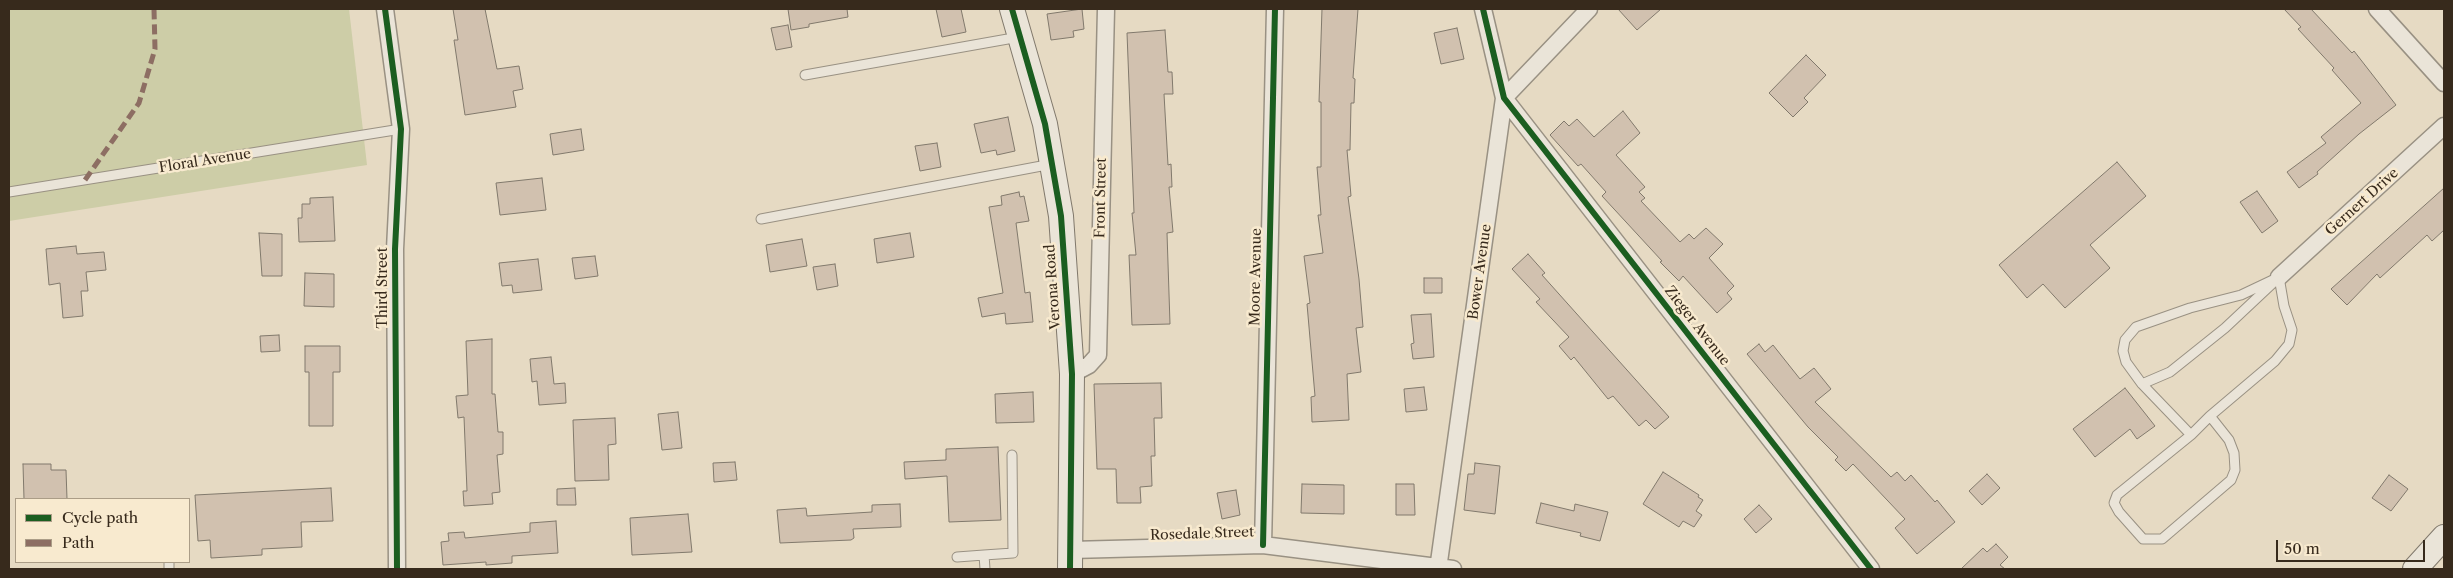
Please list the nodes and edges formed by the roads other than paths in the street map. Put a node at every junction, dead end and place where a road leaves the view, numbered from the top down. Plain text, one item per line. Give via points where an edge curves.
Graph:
1 (386, 9) edge
2 (1012, 9) edge
3 (1106, 9) edge
4 (1275, 9) edge
5 (1483, 9) edge
6 (1589, 9) edge
7 (2377, 9) edge
8 (1020, 37) junction
9 (806, 75) dead end
10 (2444, 83) edge
11 (1504, 98) junction
12 (2444, 126) edge
13 (401, 129) junction
14 (1052, 164) junction
15 (9, 192) edge
16 (761, 218) dead end
17 (2279, 277) junction
18 (1072, 374) junction
19 (2142, 384) junction
20 (2210, 416) junction
21 (2191, 435) junction
22 (1012, 455) dead end
23 (2444, 537) edge
24 (1263, 545) junction
25 (984, 555) junction
26 (957, 557) dead end
27 (1071, 560) edge
28 (1443, 568) edge
29 (398, 569) edge
30 (984, 569) edge
31 (1871, 569) edge
32 (2415, 569) edge

1 - 13 street, Third Street
2 - 8 street, Verona Road
3 - 18 street, Front Street via 1098,355 1089,365
4 - 24 street, Moore Avenue
5 - 11 street
6 - 11 street
7 - 10 street
8 - 9 lane
8 - 14 street, Verona Road via 1045,124
11 - 28 street, Bower Avenue
11 - 31 street, Zieger Avenue
12 - 17 street, Gernert Drive
13 - 15 lane, Floral Avenue
13 - 29 street, Third Street via 396,249
14 - 16 lane
14 - 18 street, Verona Road via 1061,216
17 - 19 lane via 2225,328 2177,366
17 - 19 lane via 2242,295 2190,308 2136,327 2125,340 2123,351 2126,362
17 - 20 lane via 2292,330 2289,344 2275,361
18 - 27 street, Verona Road
19 - 21 lane
20 - 21 lane
20 - 21 lane via 2229,440 2234,453 2235,470 2231,480 2162,539 2143,539 2119,512 2114,503 2117,495
22 - 25 lane via 1013,553
23 - 32 street
24 - 27 street, Rosedale Street
24 - 28 street, Rosedale Street
25 - 26 lane
25 - 30 lane

